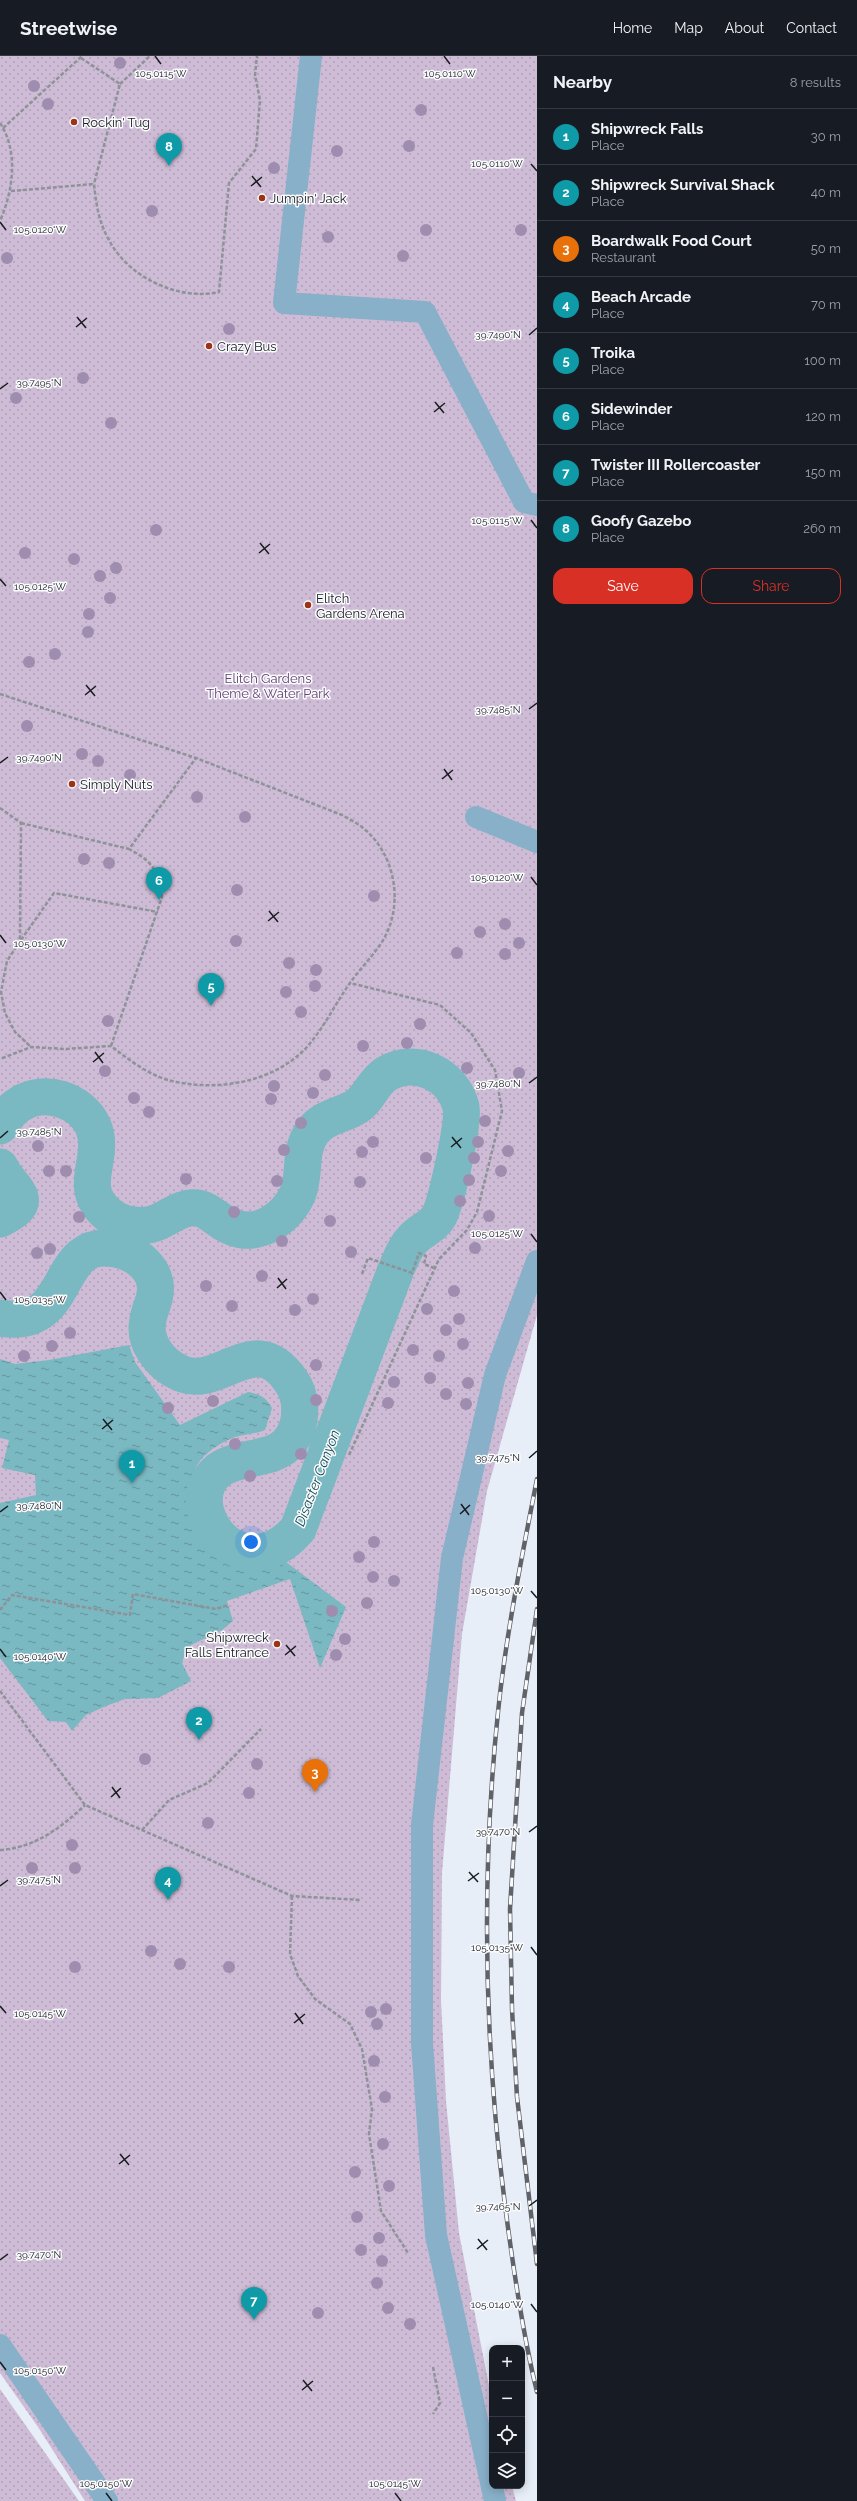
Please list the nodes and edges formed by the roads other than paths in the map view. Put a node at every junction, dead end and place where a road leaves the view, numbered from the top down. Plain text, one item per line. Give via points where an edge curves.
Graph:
1 (311, 56) edge
2 (537, 505) edge
3 (476, 817) dead end
4 (537, 842) edge
5 (537, 1261) edge
6 (0, 2345) edge
7 (107, 2501) edge
8 (495, 2501) edge

1 - 2 lane via 284,303 425,312 524,502
3 - 4 lane
5 - 8 lane via 495,1375 452,1558 422,1825 422,2043 436,2235
6 - 7 lane

